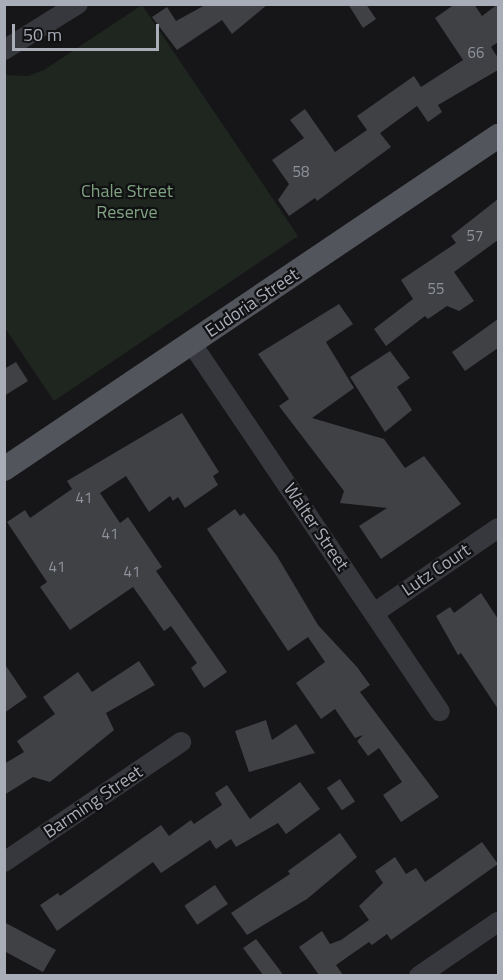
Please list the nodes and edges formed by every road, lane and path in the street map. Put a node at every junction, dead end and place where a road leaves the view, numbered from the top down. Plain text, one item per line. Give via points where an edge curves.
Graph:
1 (78, 4) edge
2 (4, 51) edge
3 (498, 136) edge
4 (192, 344) junction
5 (4, 469) edge
6 (498, 528) edge
7 (374, 613) junction
8 (440, 711) dead end
9 (181, 742) dead end
10 (4, 862) edge
11 (498, 922) edge
12 (419, 975) edge

1 - 2 street
3 - 4 main road, Eudoria Street
4 - 5 main road, Eudoria Street
4 - 7 street, Walter Street
6 - 7 street, Lutz Court
7 - 8 street, Walter Street
9 - 10 street, Barming Street
11 - 12 street

